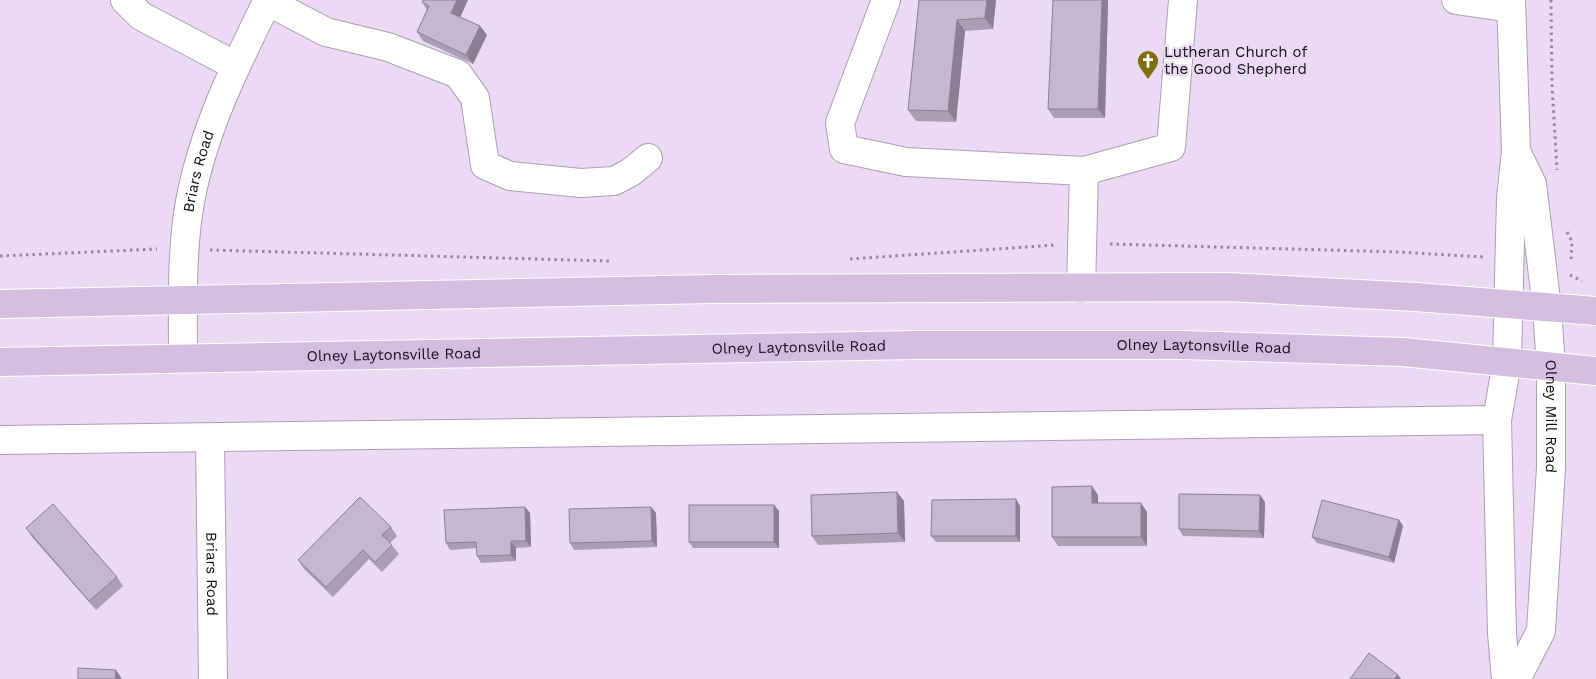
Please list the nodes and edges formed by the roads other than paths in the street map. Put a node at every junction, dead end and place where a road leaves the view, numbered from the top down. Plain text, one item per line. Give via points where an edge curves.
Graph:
1 (125, 0) edge
2 (886, 0) edge
3 (1183, 0) edge
4 (1456, 0) edge
5 (267, 1) edge
6 (1511, 4) edge
7 (236, 66) junction
8 (1516, 151) junction
9 (648, 158) dead end
10 (1084, 171) junction
11 (1082, 288) junction
12 (184, 300) junction
13 (0, 304) edge
14 (1510, 306) junction
15 (1547, 308) junction
16 (1596, 311) edge
17 (183, 358) junction
18 (0, 362) edge
19 (1508, 362) junction
20 (1551, 367) junction
21 (1596, 371) edge
22 (1497, 420) junction
23 (210, 439) junction
24 (0, 440) edge
25 (213, 679) edge
26 (1506, 679) edge
27 (1516, 679) edge

1 - 7 street via 151,22
2 - 10 street via 840,123 844,149 906,162
3 - 10 street via 1171,148
4 - 6 street
5 - 7 street, Briars Road
5 - 9 street via 326,32 388,47 458,74 475,98 485,165 510,176 581,183 614,181
6 - 8 street, Olney Mill Road
7 - 12 street, Briars Road via 204,145 190,202
8 - 14 street, Olney Mill Road via 1511,198
8 - 15 street, Olney Mill Road via 1532,184
10 - 11 street
11 - 12 main road via 713,289
11 - 14 main road via 1228,287 1416,297
12 - 13 main road
12 - 17 street, Briars Road
14 - 15 main road
14 - 19 street, Olney Mill Road
15 - 16 main road
15 - 20 street, Olney Mill Road
17 - 18 main road, Olney Laytonsville Road
17 - 19 main road, Olney Laytonsville Road via 916,345 1154,345 1403,352
19 - 20 main road, Olney Laytonsville Road
19 - 22 street, Olney Mill Road
20 - 21 main road, Olney Laytonsville Road
20 - 27 street, Olney Mill Road via 1551,468 1541,631
22 - 23 street
22 - 26 street, Olney Mill Road
23 - 24 street
23 - 25 street, Briars Road

